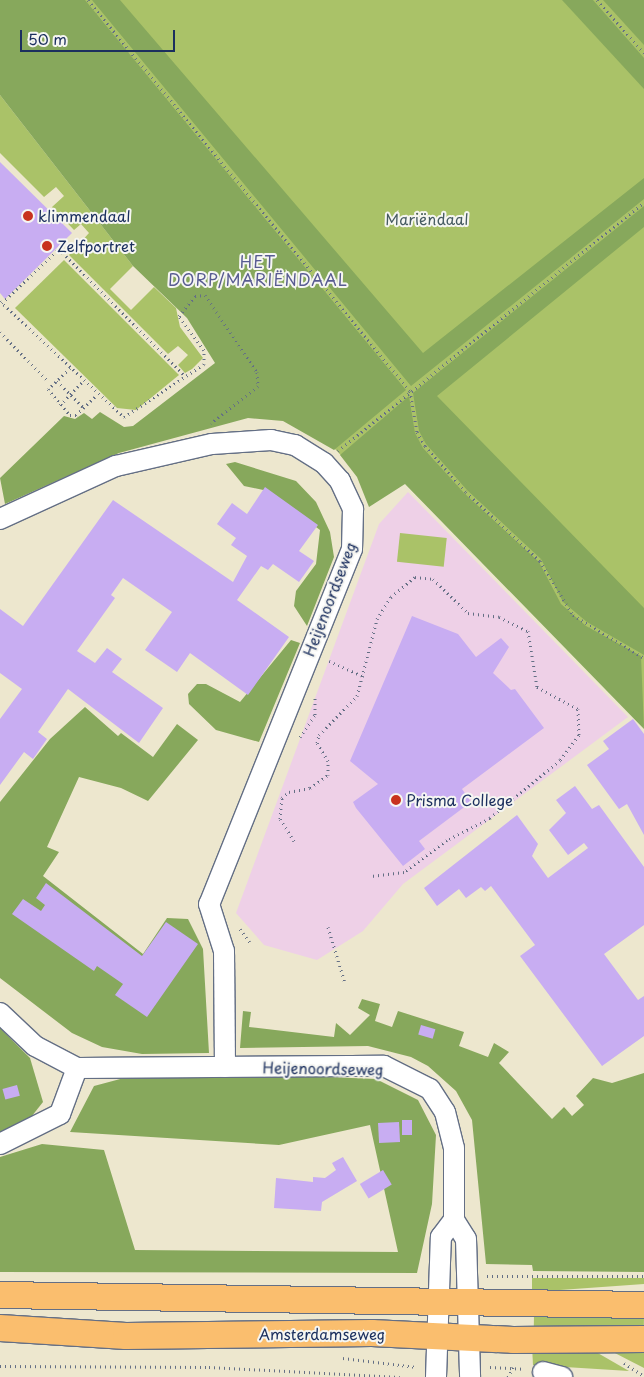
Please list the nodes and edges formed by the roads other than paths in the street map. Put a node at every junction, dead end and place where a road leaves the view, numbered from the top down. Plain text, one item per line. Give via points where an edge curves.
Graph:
1 (0, 519) edge
2 (0, 1013) edge
3 (225, 1067) junction
4 (77, 1068) junction
5 (0, 1144) edge
6 (454, 1220) junction
7 (468, 1289) junction
8 (0, 1295) edge
9 (435, 1301) junction
10 (644, 1305) edge
11 (0, 1328) edge
12 (435, 1334) junction
13 (470, 1336) junction
14 (644, 1339) edge
15 (436, 1377) edge
16 (470, 1377) edge

1 - 3 street, Heijenoordseweg via 116,466 212,444 271,440 294,445 324,463 340,481 353,509 355,532 209,904 224,951
2 - 4 street, Heijenoordseweg via 35,1046
3 - 4 street, Heijenoordseweg
3 - 6 street, Heijenoordseweg via 384,1066 430,1089 445,1112 454,1148
4 - 5 street via 60,1114
6 - 7 street, Heijenoordseweg via 466,1239
6 - 9 street via 441,1237
7 - 9 main road
7 - 10 main road
7 - 13 street, Heijenoordseweg
8 - 9 main road
9 - 12 street
11 - 12 main road, Amsterdamseweg via 126,1336
12 - 13 main road, Amsterdamseweg
12 - 15 street
13 - 14 main road, Amsterdamseweg
13 - 16 street, Heijenoordseweg

